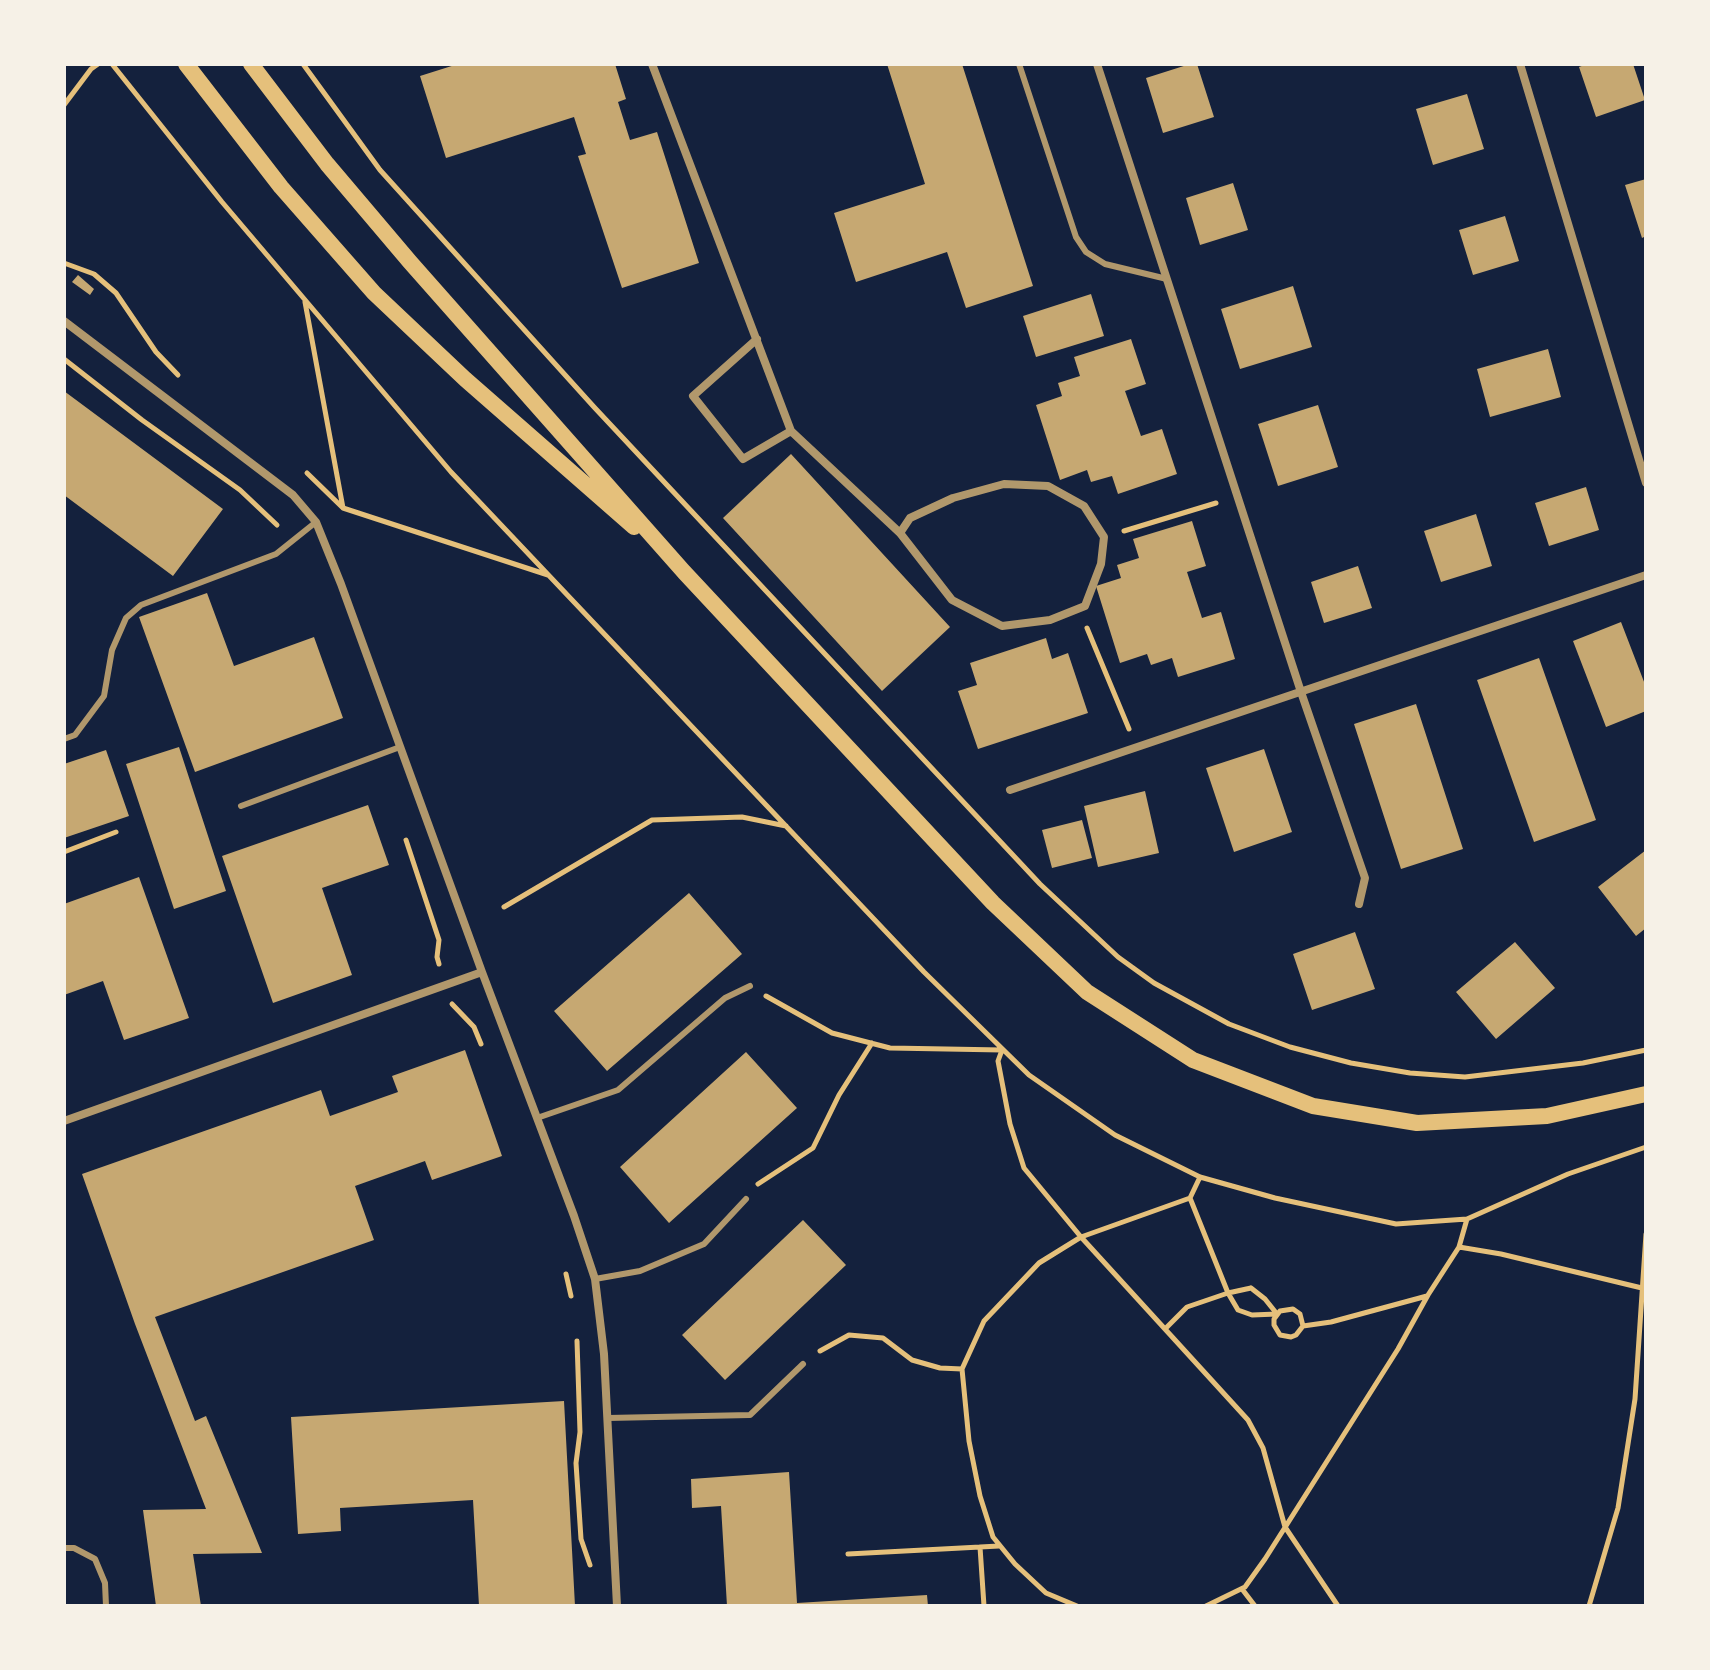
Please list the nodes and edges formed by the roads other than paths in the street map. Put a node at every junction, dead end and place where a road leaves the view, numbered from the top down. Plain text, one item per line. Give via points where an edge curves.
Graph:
1 (186, 64) edge
2 (251, 64) edge
3 (652, 64) edge
4 (1019, 64) edge
5 (1097, 64) edge
6 (1520, 64) edge
7 (1167, 279) junction
8 (64, 321) edge
9 (757, 339) junction
10 (791, 431) junction
11 (1646, 483) edge
12 (316, 522) junction
13 (900, 533) junction
14 (684, 572) junction
15 (1646, 575) edge
16 (1301, 692) junction
17 (64, 739) edge
18 (400, 747) junction
19 (1010, 790) dead end
20 (241, 806) dead end
21 (1359, 904) dead end
22 (482, 972) junction
23 (750, 986) road end
24 (1646, 1094) edge
25 (537, 1118) junction
26 (64, 1121) edge
27 (746, 1199) road end
28 (595, 1279) junction
29 (803, 1364) road end
30 (608, 1418) junction
31 (64, 1548) edge
32 (106, 1606) edge
33 (617, 1606) edge

1 - 14 main road via 281,187 374,293
2 - 14 main road via 410,262
3 - 9 street
4 - 7 lane via 1076,237 1086,252 1105,264
5 - 7 street
6 - 11 street
7 - 16 street
8 - 12 street via 293,495
9 - 10 street
9 - 10 street via 693,396 743,459
10 - 13 street
12 - 17 lane via 276,554 141,605 126,618 112,650 104,696 75,735
12 - 18 street
13 - 13 street via 952,600 1002,626 1050,620 1085,606 1101,564 1104,537 1084,506 1048,486 1004,484 953,498 910,518
14 - 24 main road via 1003,913 1087,992 1193,1060 1313,1106 1417,1123 1547,1116
15 - 16 street
16 - 19 street
16 - 21 street via 1365,878
18 - 20 lane
18 - 22 street
22 - 25 street
22 - 26 street
23 - 25 lane via 725,998 618,1090
25 - 28 street
27 - 28 lane via 704,1244 640,1271
28 - 30 street
29 - 30 lane via 750,1415
30 - 33 street
31 - 32 lane via 95,1559 105,1583

